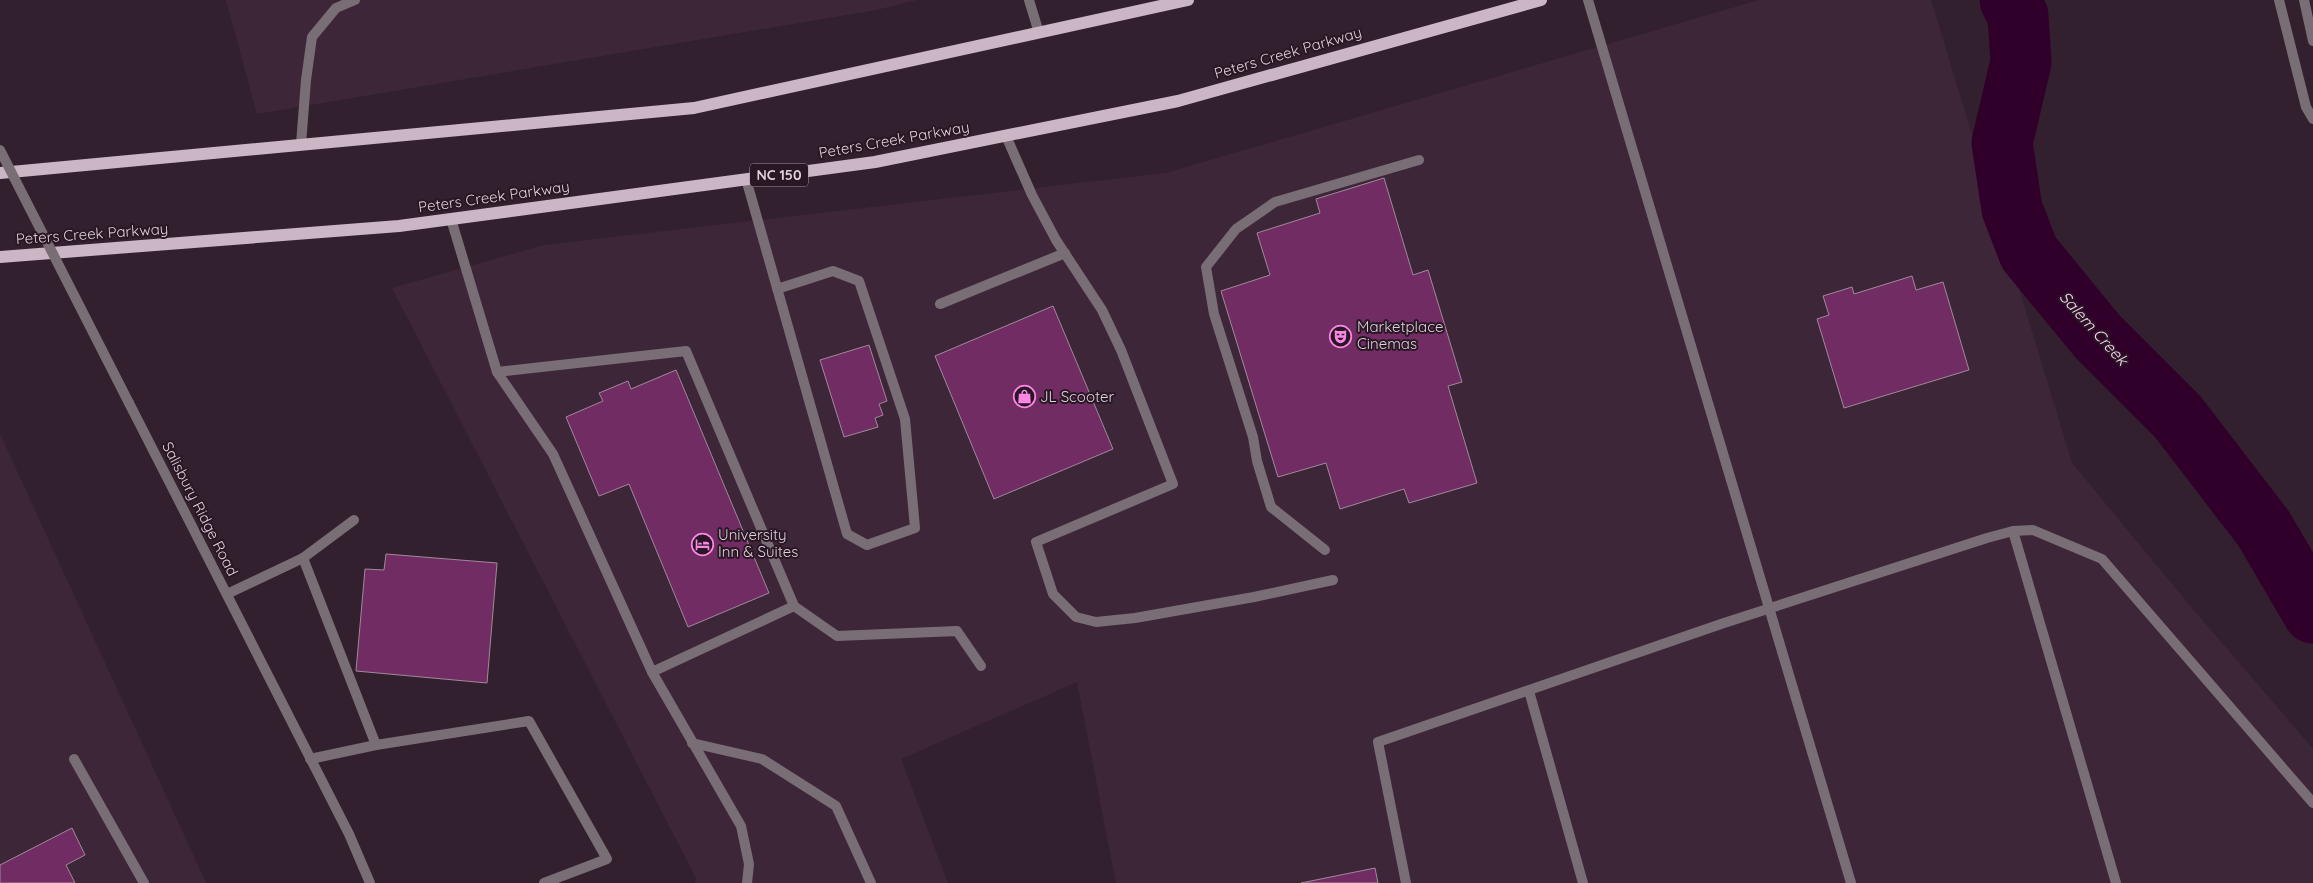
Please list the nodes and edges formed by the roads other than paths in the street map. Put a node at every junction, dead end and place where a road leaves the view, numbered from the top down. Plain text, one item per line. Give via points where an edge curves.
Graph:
1 (356, 0) edge
2 (1029, 0) edge
3 (1188, 0) edge
4 (1541, 0) edge
5 (1588, 0) edge
6 (2280, 0) edge
7 (2304, 0) edge
8 (1039, 33) junction
9 (2313, 41) edge
10 (2313, 119) edge
11 (1006, 136) junction
12 (301, 144) junction
13 (0, 150) edge
14 (1419, 160) dead end
15 (0, 173) edge
16 (746, 179) junction
17 (451, 219) junction
18 (1065, 253) junction
19 (0, 257) edge
20 (777, 289) junction
21 (940, 304) dead end
22 (497, 372) junction
23 (354, 520) dead end
24 (2013, 531) junction
25 (1324, 550) dead end
26 (303, 558) junction
27 (1333, 580) dead end
28 (227, 594) junction
29 (794, 606) junction
30 (1769, 609) junction
31 (981, 666) dead end
32 (652, 672) junction
33 (1529, 691) junction
34 (692, 743) junction
35 (376, 745) junction
36 (310, 759) junction
37 (74, 760) dead end
38 (2313, 803) edge
39 (144, 883) edge
40 (370, 883) edge
41 (544, 883) edge
42 (747, 883) edge
43 (871, 883) edge
44 (1406, 883) edge
45 (1583, 883) edge
46 (1851, 883) edge
47 (2116, 883) edge

1 - 12 street via 336,8 312,37
2 - 8 street
3 - 8 main road
4 - 11 main road, Peters Creek Parkway / NC 150 via 1178,101
5 - 30 street
6 - 10 street via 2306,107
7 - 9 street
8 - 12 main road via 694,108
11 - 16 main road, Peters Creek Parkway / NC 150 via 875,162
11 - 18 street via 1032,195
12 - 15 main road
13 - 28 street, Salisbury Ridge Road, bridge
14 - 25 street via 1275,202 1236,229 1206,267 1214,314 1272,507
16 - 17 main road, Peters Creek Parkway / NC 150
16 - 20 street
17 - 19 main road, Peters Creek Parkway / NC 150 via 399,226
17 - 22 street
18 - 21 street
18 - 27 street via 1102,310 1121,350 1174,484 1036,542 1053,594 1076,618 1096,622 1172,612
20 - 20 street via 847,534 866,545 915,528 905,419 859,281 833,271
22 - 29 street via 686,351
22 - 32 street via 553,454
23 - 26 street
24 - 30 street
24 - 38 street via 2033,530 2102,560
24 - 47 street
26 - 28 street
26 - 35 street
28 - 36 street, Salisbury Ridge Road
29 - 31 street via 838,636 957,631
29 - 32 street
30 - 33 street
30 - 46 street
32 - 34 street
33 - 44 street via 1378,742
33 - 45 street
34 - 42 street via 741,826 749,864
34 - 43 street via 762,759 836,806
35 - 36 street
35 - 41 street via 529,721 606,859
36 - 40 street, Salisbury Ridge Road
37 - 39 street

